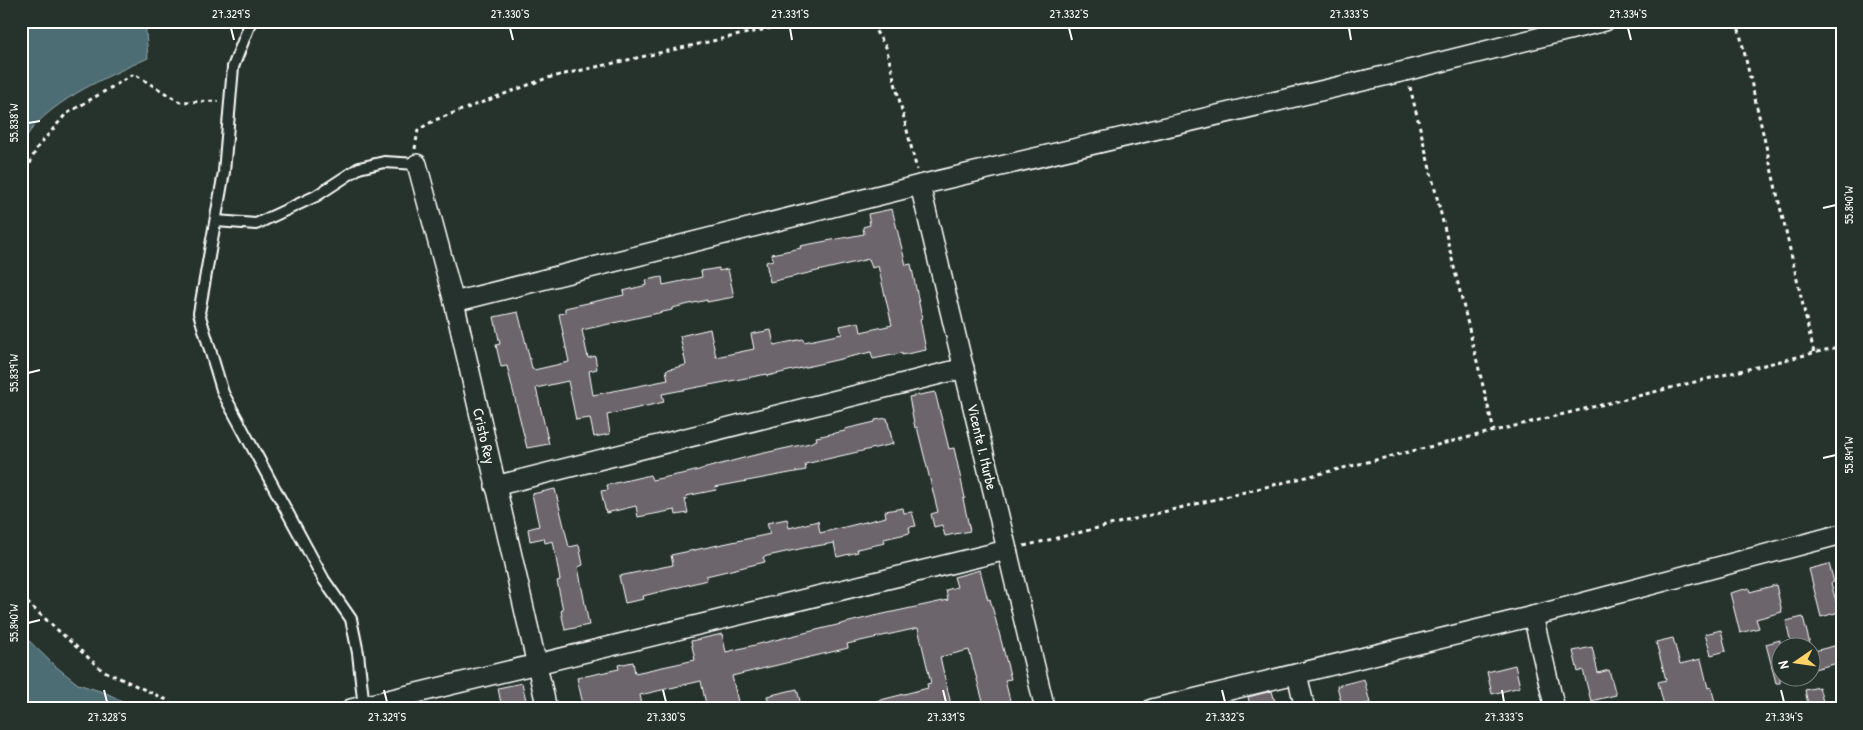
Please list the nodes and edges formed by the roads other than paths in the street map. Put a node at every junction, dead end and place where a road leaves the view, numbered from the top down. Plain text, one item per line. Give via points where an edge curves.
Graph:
1 (251, 21) edge
2 (1605, 21) edge
3 (417, 164) joint
4 (920, 185) junction
5 (216, 221) junction
6 (454, 302) junction
7 (964, 368) junction
8 (495, 486) junction
9 (1842, 534) edge
10 (1007, 550) junction
11 (1533, 616) junction
12 (536, 664) junction
13 (1297, 674) junction
14 (360, 708) edge
15 (547, 709) edge
16 (1045, 709) edge
17 (1152, 709) edge
18 (1305, 709) edge
19 (1554, 709) edge

1 - 5 lane via 233,67 224,172
2 - 4 street
3 - 5 lane via 384,162 359,168 316,196 256,224
3 - 6 street, Cristo Rey
4 - 6 street
4 - 7 street, Vicente I. Iturbe
5 - 14 lane via 199,313 223,393 324,580 351,619 358,653
6 - 8 street, Cristo Rey
7 - 8 street
7 - 10 street, Vicente I. Iturbe
8 - 12 street, Cristo Rey
9 - 11 street
10 - 12 street
10 - 16 street, Vicente I. Iturbe
11 - 13 street
11 - 19 street
12 - 14 street
12 - 15 street, Cristo Rey
13 - 17 street
13 - 18 street

